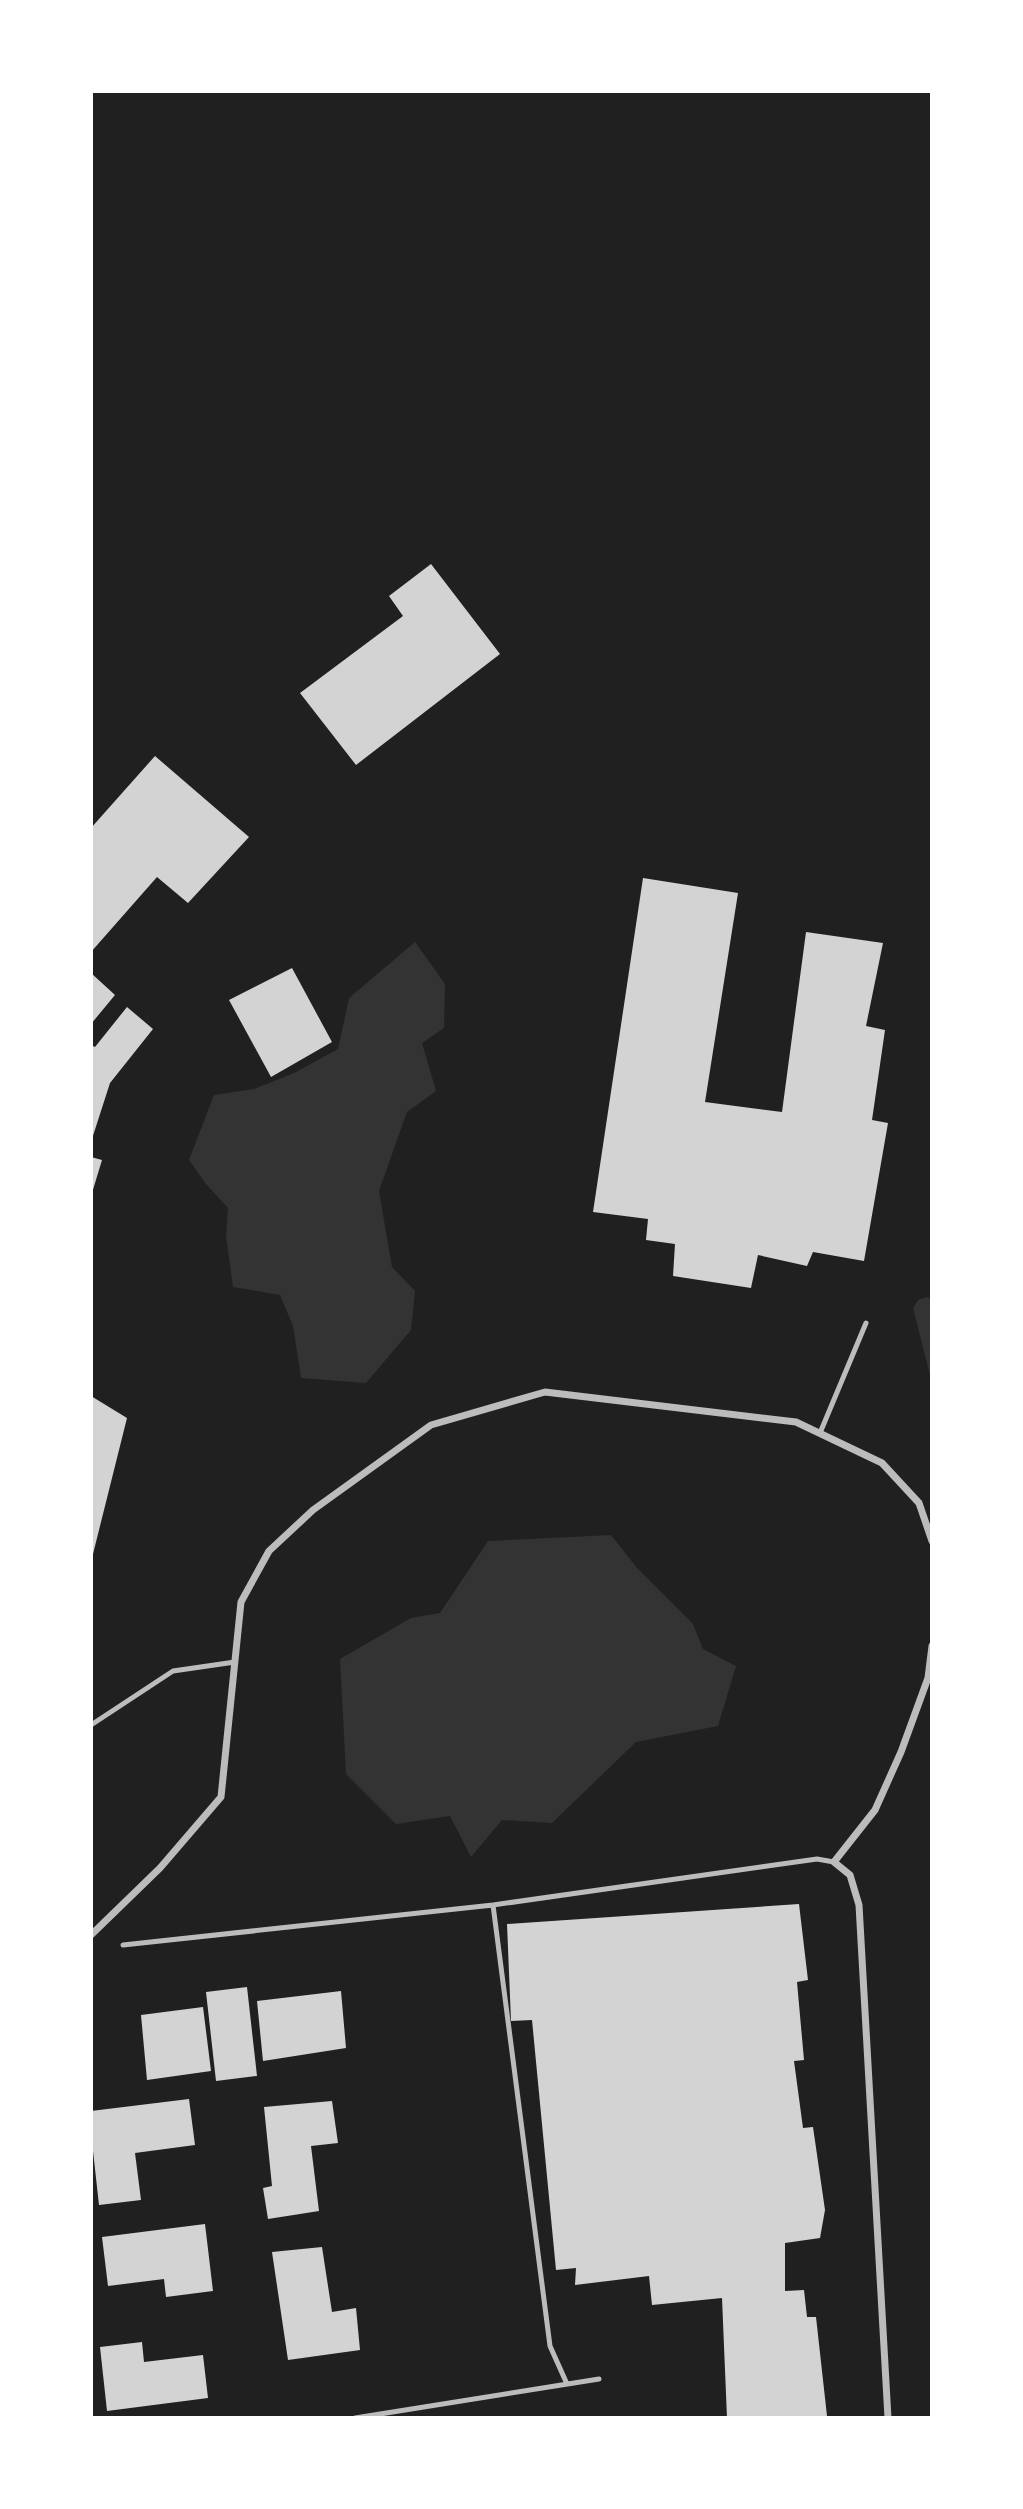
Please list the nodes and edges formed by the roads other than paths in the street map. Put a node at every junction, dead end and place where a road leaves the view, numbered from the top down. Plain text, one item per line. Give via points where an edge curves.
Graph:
1 (866, 1323) dead end
2 (820, 1433) junction
3 (932, 1541) edge
4 (932, 1646) edge
5 (235, 1662) junction
6 (91, 1725) edge
7 (834, 1861) junction
8 (493, 1905) junction
9 (91, 1935) edge
10 (123, 1945) dead end
11 (599, 2379) dead end
12 (567, 2384) junction
13 (355, 2418) edge
14 (888, 2418) edge

1 - 2 lane
2 - 3 street via 881,1463 919,1503
2 - 5 street via 796,1422 545,1392 431,1425 313,1510 268,1551 241,1602
4 - 7 street via 928,1678 875,1810
5 - 6 lane via 173,1671
5 - 9 street via 221,1797 160,1868
7 - 8 lane via 817,1859
7 - 14 street via 850,1875 859,1905
8 - 10 lane
8 - 12 lane via 550,2346
11 - 12 lane
12 - 13 lane

